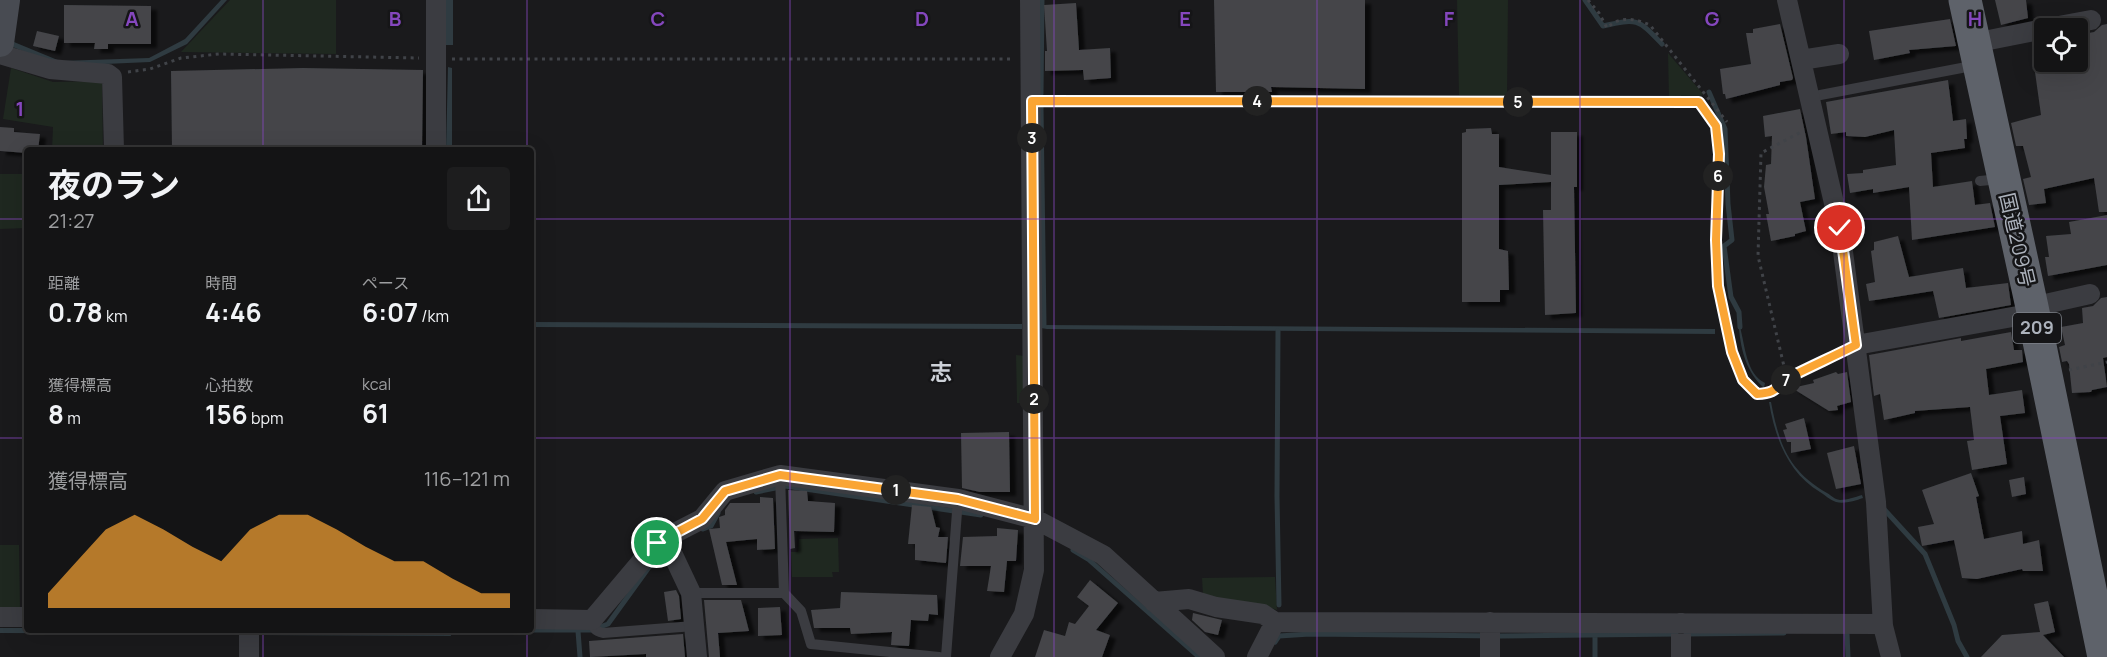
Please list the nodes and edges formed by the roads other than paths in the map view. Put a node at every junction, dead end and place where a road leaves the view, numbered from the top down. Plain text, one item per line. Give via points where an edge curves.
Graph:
1 (6, 0) edge
2 (436, 0) edge
3 (1030, 0) edge
4 (1787, 0) edge
5 (1965, 0) edge
6 (2091, 20) dead end
7 (2088, 21) edge
8 (2034, 33) edge
9 (0, 43) edge
10 (0, 54) edge
11 (1839, 54) dead end
12 (1976, 54) junction
13 (1801, 60) junction
14 (1810, 97) junction
15 (114, 147) edge
16 (436, 147) edge
17 (2090, 294) dead end
18 (2033, 310) junction
19 (1856, 345) junction
20 (780, 475) junction
21 (958, 499) junction
22 (1035, 519) junction
23 (665, 538) junction
24 (692, 593) junction
25 (784, 593) junction
26 (1154, 602) junction
27 (0, 617) edge
28 (24, 617) edge
29 (534, 619) edge
30 (592, 620) junction
31 (1275, 622) junction
32 (1490, 622) junction
33 (1681, 623) junction
34 (1883, 624) junction
35 (694, 626) junction
36 (249, 633) edge
37 (2102, 643) edge
38 (249, 657) edge
39 (697, 657) edge
40 (939, 657) edge
41 (946, 657) edge
42 (1000, 657) edge
43 (1215, 657) edge
44 (1257, 657) edge
45 (1490, 657) edge
46 (1681, 657) edge
47 (1891, 657) edge

1 - 9 main road
2 - 16 street
3 - 22 street
4 - 13 street
5 - 12 highway, 国道209号 / 209
6 - 7 street
8 - 12 street
10 - 15 street via 50,69 112,77
11 - 13 street
12 - 14 lane
12 - 18 highway, 国道209号 / 209 via 1992,180
13 - 14 street
14 - 19 street via 1840,228
17 - 18 street
18 - 19 street
18 - 37 highway, 国道209号 / 209
19 - 34 street via 1876,502
20 - 21 street
20 - 23 street via 725,491 702,519
20 - 25 lane
21 - 22 street
21 - 41 lane
22 - 26 street via 1103,555
22 - 42 street via 1034,570 1024,614
23 - 24 street
23 - 30 street
24 - 25 lane
24 - 35 street
25 - 40 lane via 801,611 812,644
26 - 31 street via 1189,599 1263,614
26 - 43 street
27 - 28 street
29 - 30 street
30 - 35 lane via 597,632 603,633
31 - 32 street
31 - 44 street
32 - 33 street
32 - 45 street
33 - 34 street
33 - 46 street
34 - 47 street
35 - 39 street
36 - 38 street

